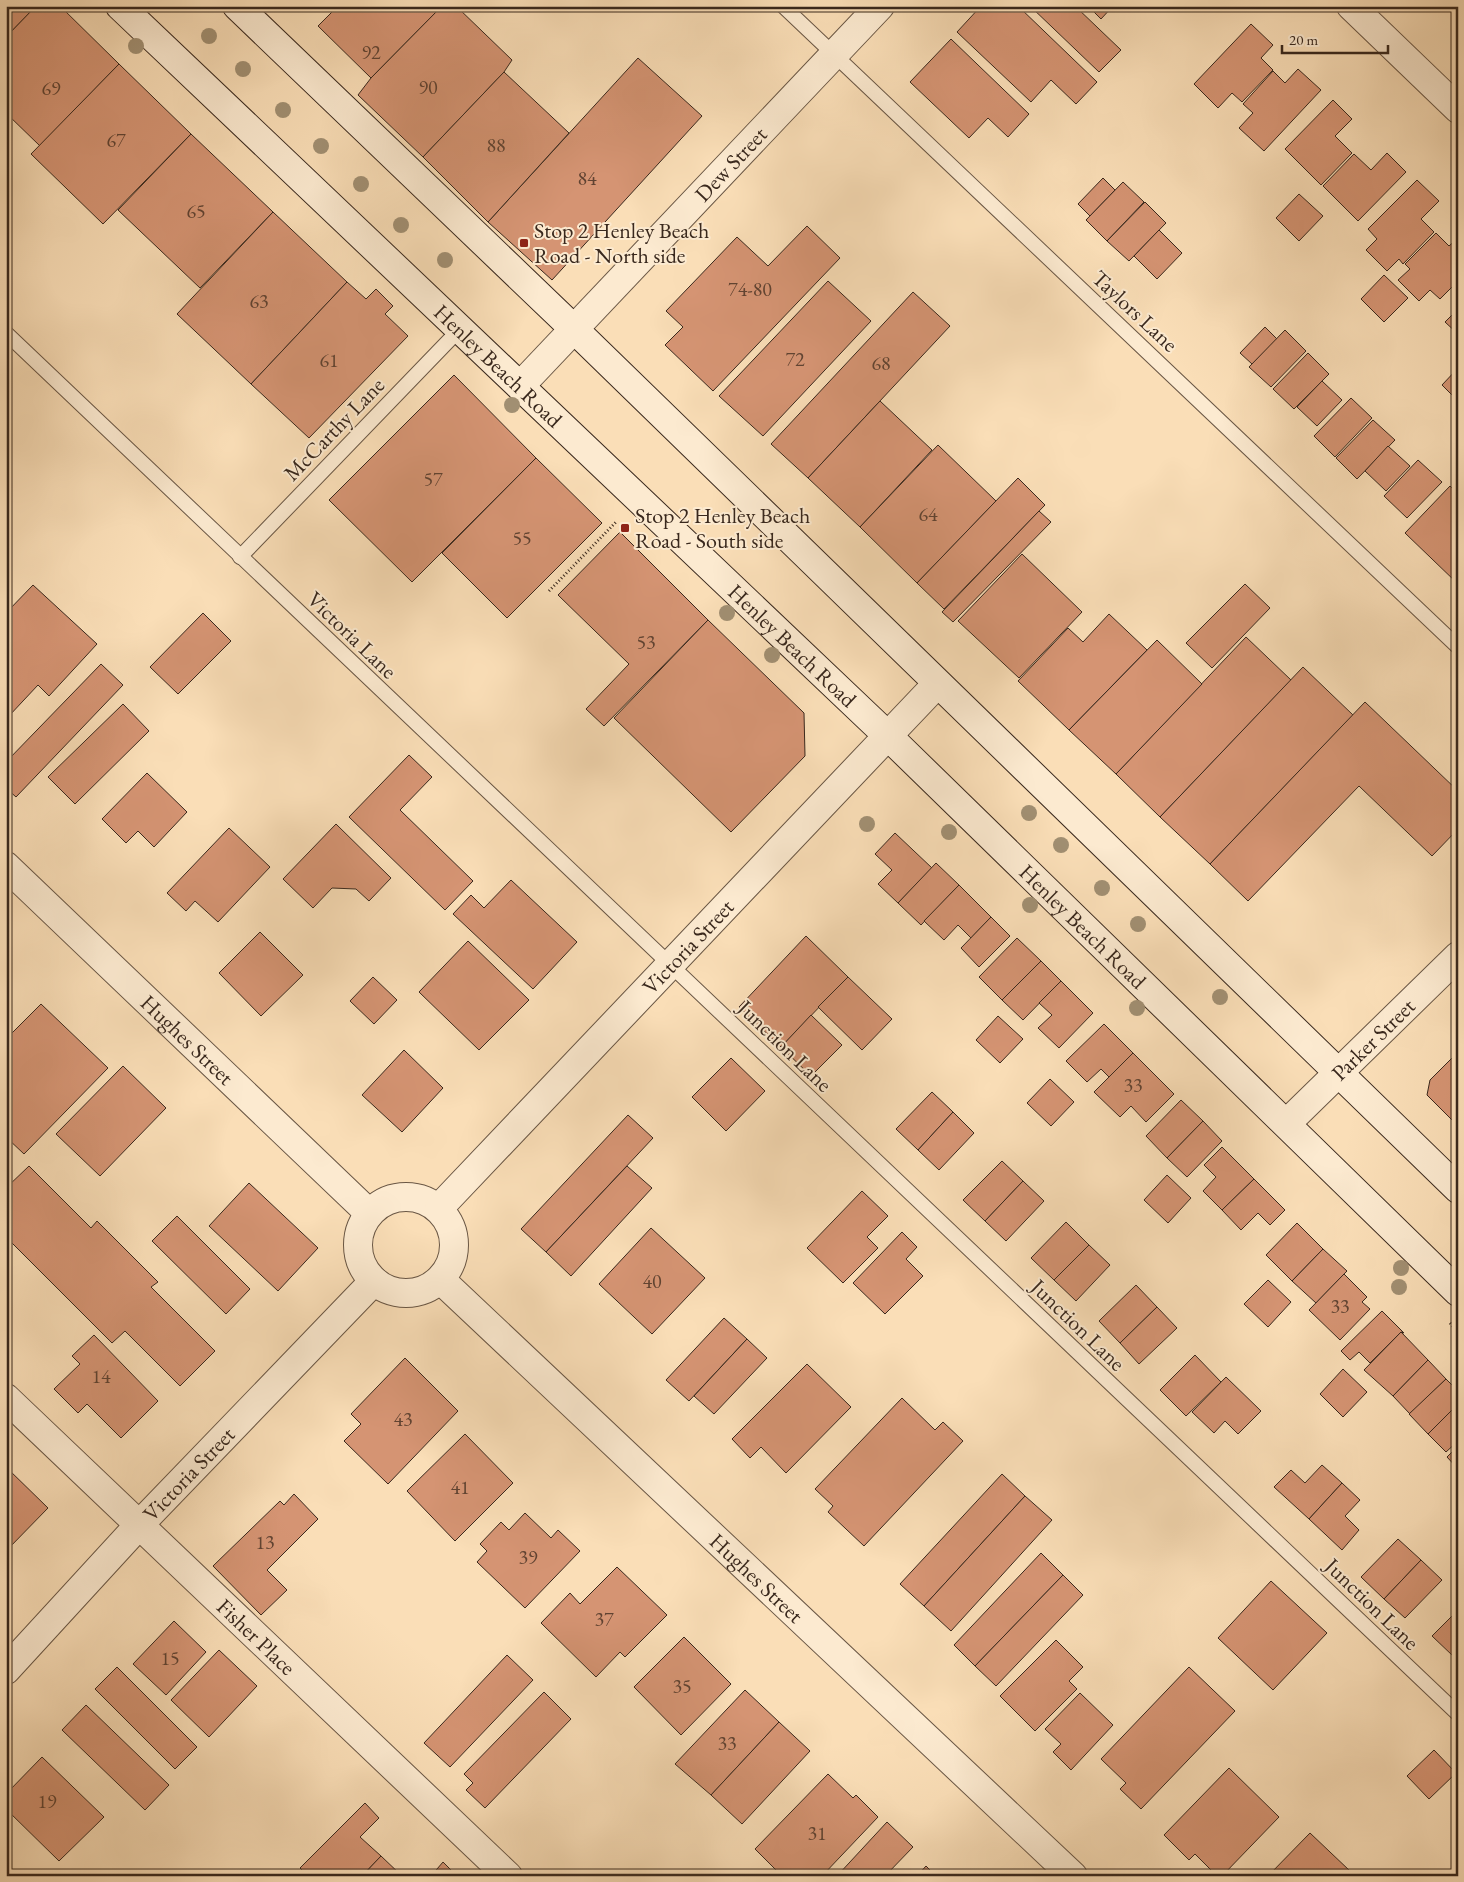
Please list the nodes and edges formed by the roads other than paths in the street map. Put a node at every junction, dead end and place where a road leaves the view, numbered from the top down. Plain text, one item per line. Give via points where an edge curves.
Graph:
1 (120, 6) edge
2 (237, 6) edge
3 (783, 6) edge
4 (880, 6) edge
5 (1351, 6) edge
6 (834, 55) junction
7 (1458, 110) edge
8 (459, 330) junction
9 (575, 330) junction
10 (6, 333) edge
11 (520, 386) junction
12 (240, 557) junction
13 (1458, 647) edge
14 (937, 684) junction
15 (888, 736) junction
16 (6, 866) edge
17 (1458, 956) edge
18 (670, 966) junction
19 (1338, 1071) junction
20 (1287, 1124) junction
21 (1458, 1189) edge
22 (439, 1208) junction
23 (369, 1213) junction
24 (441, 1280) junction
25 (374, 1281) junction
26 (1458, 1292) edge
27 (6, 1398) edge
28 (139, 1525) junction
29 (6, 1670) edge
30 (1458, 1714) edge
31 (508, 1876) edge
32 (1073, 1876) edge

1 - 8 street, Henley Beach Road
2 - 9 street
3 - 6 lane, Taylors Lane
4 - 6 street, Dew Street
5 - 7 street
6 - 9 street, Dew Street
6 - 13 lane, Taylors Lane
8 - 11 street, Henley Beach Road
8 - 12 lane, McCarthy Lane
9 - 11 street, Dew Street
9 - 14 street
10 - 12 lane, Victoria Lane
11 - 15 street, Henley Beach Road
12 - 18 lane, Victoria Lane
14 - 15 street, Victoria Street
14 - 19 street
15 - 18 street, Victoria Street
15 - 20 street, Henley Beach Road
16 - 23 street, Hughes Street
17 - 19 street, Parker Street
18 - 22 street, Victoria Street
18 - 30 lane, Junction Lane
19 - 20 street, Parker Street
19 - 21 street
20 - 26 street, Henley Beach Road
22 - 23 street via 415,1196 384,1201
22 - 24 street via 451,1224 455,1255
23 - 25 street via 358,1237 361,1263
24 - 25 street via 421,1291 398,1293
24 - 32 street, Hughes Street
25 - 28 street, Victoria Street
27 - 28 street, Fisher Place
28 - 29 street, Victoria Street
28 - 31 street, Fisher Place

